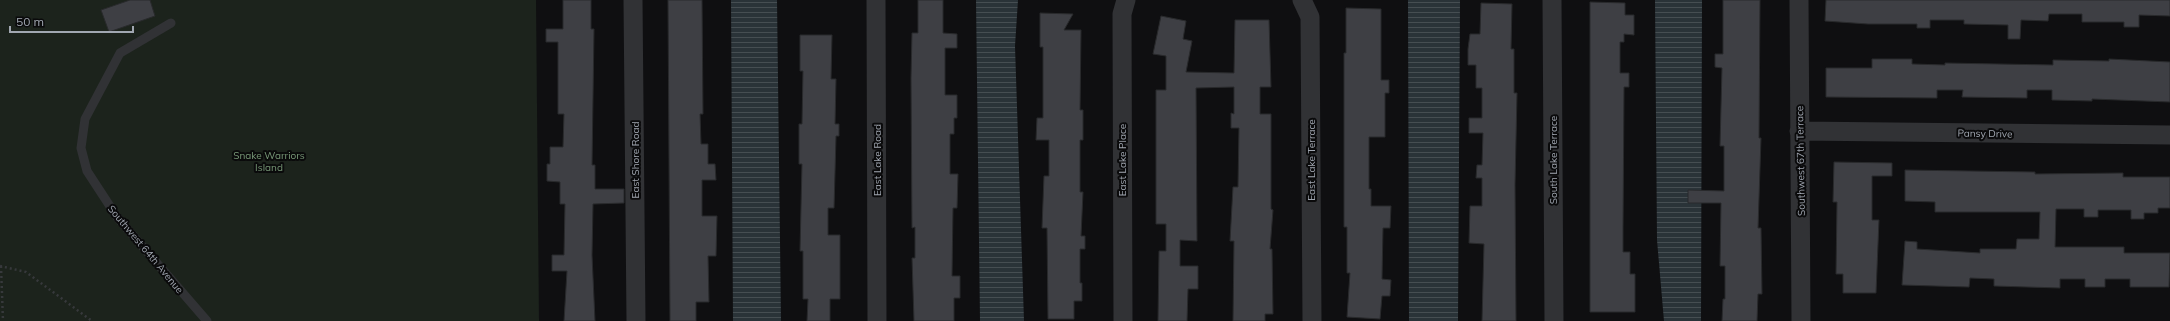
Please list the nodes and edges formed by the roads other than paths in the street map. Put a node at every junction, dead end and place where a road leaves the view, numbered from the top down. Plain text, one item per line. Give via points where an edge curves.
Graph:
1 (633, 0) edge
2 (876, 0) edge
3 (1126, 0) edge
4 (1302, 0) edge
5 (1552, 0) edge
6 (1799, 0) edge
7 (171, 23) dead end
8 (1799, 131) junction
9 (2170, 135) edge
10 (207, 321) edge
11 (636, 321) edge
12 (877, 321) edge
13 (1123, 321) edge
14 (1312, 321) edge
15 (1554, 321) edge
16 (1801, 321) edge

1 - 11 street, East Shore Road
2 - 12 street, East Lake Road
3 - 13 street, East Lake Place via 1122,14
4 - 14 street, East Lake Terrace via 1310,17
5 - 15 street, South Lake Terrace
6 - 8 street, Southwest 67th Terrace
7 - 10 lane, Southwest 64th Avenue via 120,53 85,119 81,148 87,171 117,217
8 - 9 street, Pansy Drive
8 - 16 street, Southwest 67th Terrace

